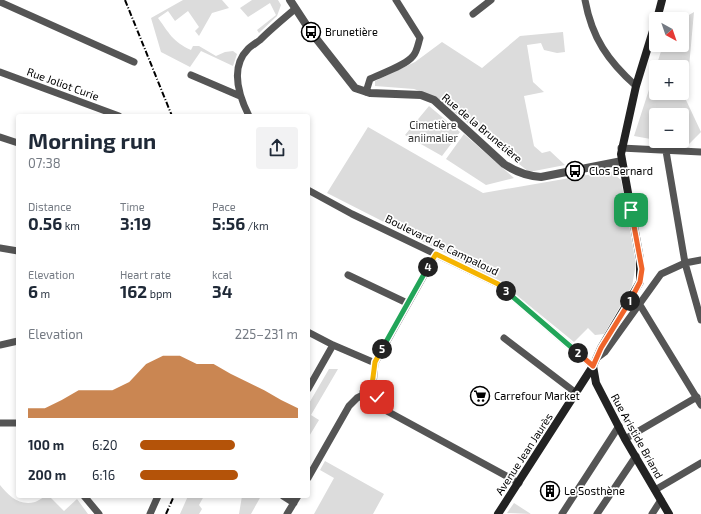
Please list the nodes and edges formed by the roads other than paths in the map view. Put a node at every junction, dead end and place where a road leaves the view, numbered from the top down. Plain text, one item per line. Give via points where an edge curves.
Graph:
1 (290, 0) edge
2 (396, 0) edge
3 (491, 0) edge
4 (585, 0) edge
5 (662, 0) edge
6 (0, 2) edge
7 (295, 9) junction
8 (658, 12) edge
9 (473, 14) dead end
10 (649, 43) edge
11 (134, 62) dead end
12 (0, 72) edge
13 (191, 75) dead end
14 (636, 86) junction
15 (366, 92) junction
16 (240, 96) junction
17 (114, 114) edge
18 (248, 114) edge
19 (0, 137) edge
20 (16, 142) edge
21 (621, 148) junction
22 (666, 151) junction
23 (701, 152) edge
24 (622, 161) junction
25 (310, 191) edge
26 (0, 248) edge
27 (16, 251) edge
28 (436, 254) junction
29 (701, 260) edge
30 (685, 263) junction
31 (348, 275) dead end
32 (407, 303) junction
33 (640, 305) junction
34 (701, 320) edge
35 (310, 333) edge
36 (504, 338) dead end
37 (16, 341) edge
38 (0, 345) edge
39 (333, 345) junction
40 (597, 358) junction
41 (375, 362) junction
42 (593, 366) junction
43 (582, 383) junction
44 (596, 383) junction
45 (310, 385) edge
46 (372, 385) junction
47 (576, 393) junction
48 (363, 395) junction
49 (696, 397) junction
50 (376, 398) junction
51 (701, 404) edge
52 (16, 422) edge
53 (0, 423) edge
54 (619, 426) junction
55 (625, 439) junction
56 (636, 456) junction
57 (701, 463) edge
58 (310, 474) edge
59 (519, 483) junction
60 (655, 490) junction
61 (86, 498) edge
62 (157, 498) edge
63 (296, 499) edge
64 (661, 500) junction
65 (99, 514) edge
66 (150, 514) edge
67 (287, 514) edge
68 (498, 514) edge
69 (562, 514) edge
70 (597, 514) edge
71 (652, 514) edge
72 (669, 514) edge

1 - 7 street, Rue de la Brunetière
2 - 15 street via 420,38 414,56 370,79
3 - 9 street
4 - 14 street via 602,50
5 - 8 main road, Avenue Jean Jaurès
6 - 11 street
7 - 15 street, Rue de la Brunetière via 354,90
7 - 16 street via 243,56 237,77
10 - 14 main road, Avenue Jean Jaurès
12 - 17 street, Rue Joliot Curie
13 - 16 street
14 - 21 main road, Avenue Jean Jaurès
15 - 24 street, Rue de la Brunetière via 421,95 434,100 504,164 523,174 541,177
16 - 18 street
19 - 20 street
21 - 22 street
21 - 24 main road, Avenue Jean Jaurès
22 - 23 street
22 - 30 street
24 - 40 main road, Avenue Jean Jaurès via 641,276 635,292
25 - 28 street, Boulevard de Campaloud
26 - 27 street
28 - 32 street
28 - 42 street, Boulevard de Campaloud via 498,284
29 - 30 street
30 - 33 street via 661,274
30 - 34 street
31 - 32 street
32 - 41 street
33 - 40 street via 605,352
33 - 49 street
35 - 39 street
36 - 47 street
37 - 38 street
39 - 41 street
39 - 45 street
40 - 42 main road, Avenue Jean Jaurès
41 - 46 street
42 - 43 main road, Avenue Jean Jaurès
42 - 44 main road, Rue Aristide Briand
43 - 44 main road
43 - 47 main road, Avenue Jean Jaurès
44 - 54 main road, Rue Aristide Briand
46 - 48 street via 366,387
46 - 50 street via 378,390
47 - 59 main road, Avenue Jean Jaurès
48 - 50 street via 369,400
48 - 58 street via 349,406
49 - 51 street
49 - 55 street
50 - 59 street via 385,410
52 - 53 street
54 - 55 main road, Rue Aristide Briand
54 - 69 street
55 - 56 main road, Rue Aristide Briand
56 - 60 main road, Rue Aristide Briand
56 - 70 street
57 - 60 street
59 - 68 main road, Avenue Jean Jaurès
60 - 64 main road, Rue Aristide Briand
61 - 65 street
62 - 66 street
63 - 67 street
64 - 71 street
64 - 72 main road, Rue Aristide Briand

